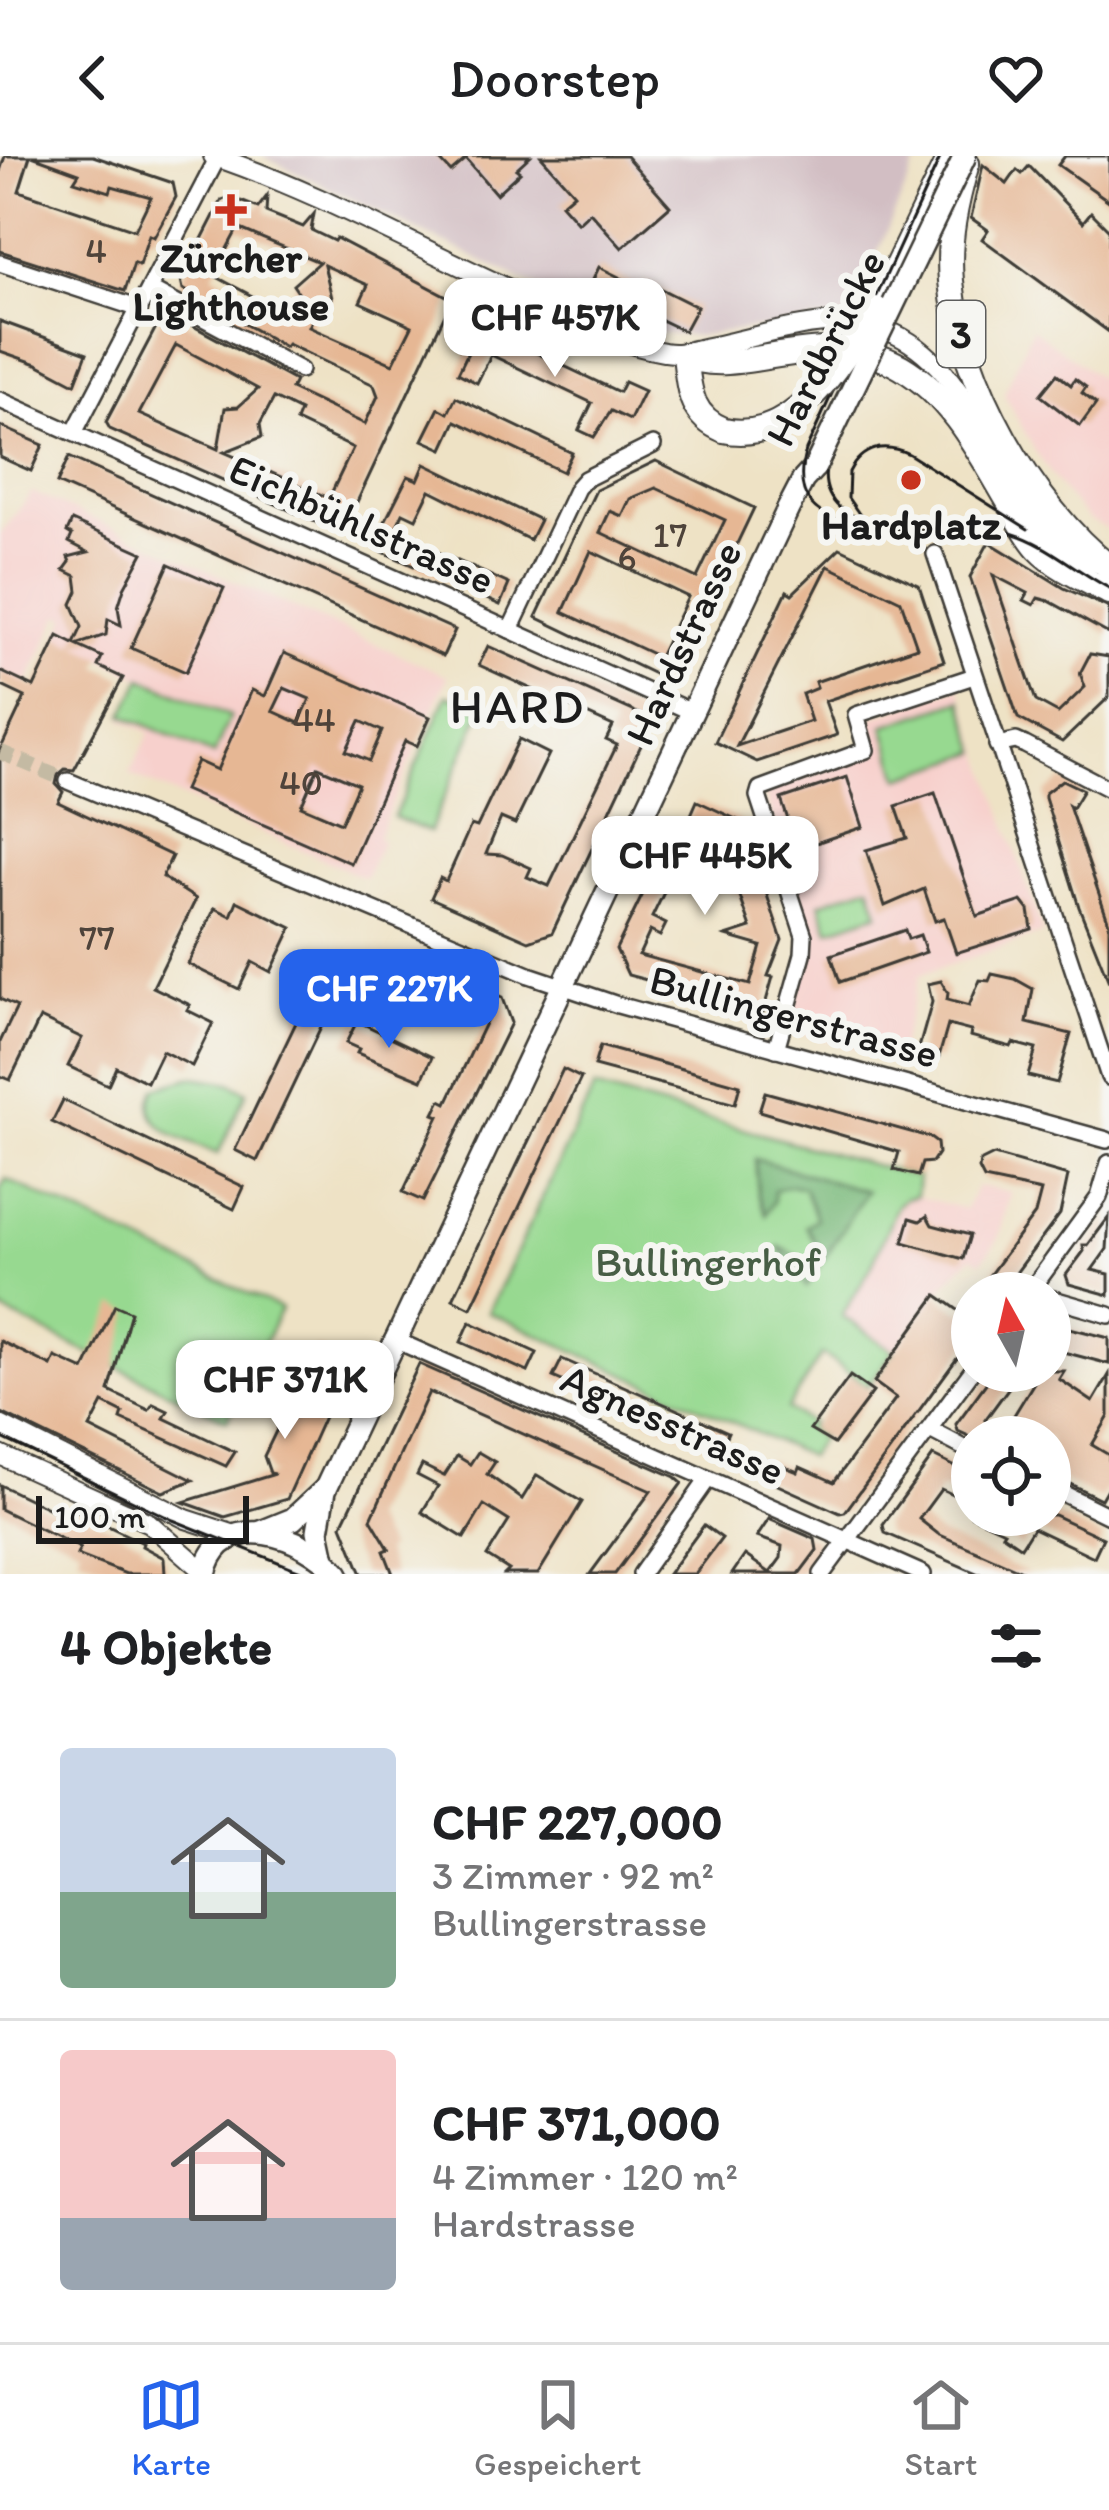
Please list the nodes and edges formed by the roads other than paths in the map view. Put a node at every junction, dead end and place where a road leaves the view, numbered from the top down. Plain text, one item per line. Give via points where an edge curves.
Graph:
1 (950, 156) edge
2 (216, 157) edge
3 (966, 164) edge
4 (0, 263) edge
5 (151, 290) junction
6 (140, 309) junction
7 (877, 309) junction
8 (685, 355) junction
9 (300, 370) dead end
10 (0, 400) edge
11 (74, 433) junction
12 (653, 445) dead end
13 (808, 470) junction
14 (934, 554) dead end
15 (1108, 566) edge
16 (1109, 592) edge
17 (510, 630) junction
18 (974, 676) junction
19 (694, 713) junction
20 (997, 745) junction
21 (68, 781) tunnel mouth
22 (1109, 789) edge
23 (563, 986) junction
24 (776, 1048) junction
25 (1109, 1077) edge
26 (1108, 1138) edge
27 (1109, 1163) edge
28 (1046, 1272) edge
29 (1071, 1304) edge
30 (1109, 1315) edge
31 (393, 1339) junction
32 (957, 1392) edge
33 (0, 1425) edge
34 (930, 1430) junction
35 (951, 1441) edge
36 (0, 1455) edge
37 (708, 1479) junction
38 (325, 1490) junction
39 (1071, 1497) edge
40 (1109, 1516) edge
41 (258, 1533) junction
42 (232, 1534) junction
43 (847, 1541) junction
44 (331, 1567) edge
45 (204, 1574) edge
46 (641, 1574) edge
47 (822, 1574) edge
48 (923, 1574) edge

1 - 7 main road, Hardbrücke / 3
2 - 5 street
2 - 8 street via 638,346
3 - 13 main road, Hardbrücke, bridge
3 - 15 main road, 3 via 950,249 956,311 983,393 1027,473
4 - 6 street
5 - 6 street
5 - 9 street
6 - 11 street
7 - 8 main road, Hardbrücke / 3, bridge via 821,385 759,430 724,430 704,419 694,407
7 - 13 main road, Hardbrücke, bridge
8 - 15 street via 819,324 892,333 953,388 1058,539
8 - 16 main road, 3 via 708,362 829,347 901,367 954,413 1040,550
10 - 11 street, Eichbühlstrasse
11 - 17 street, Eichbühlstrasse
12 - 17 street via 577,488
13 - 19 main road, Hardstrasse
14 - 18 street
17 - 19 street, Eichbühlstrasse
18 - 20 street
18 - 24 street via 856,715 866,750 760,789 805,944
19 - 23 main road, Hardstrasse
20 - 22 street via 1016,741
20 - 25 street
21 - 23 street, Bullingerstrasse
23 - 24 street, Bullingerstrasse
23 - 31 main road, Hardstrasse
24 - 26 street, Bullingerstrasse
27 - 28 street via 1099,1197
29 - 30 street
31 - 37 street, Agnesstrasse
31 - 38 main road, Hardstrasse
32 - 34 street
33 - 42 street
34 - 35 street
34 - 43 street
36 - 45 street via 149,1523
37 - 43 street, Agnesstrasse
37 - 46 street
38 - 41 main road, Hardstrasse via 292,1519
38 - 44 main road, Hardstrasse via 318,1531
39 - 40 street
41 - 42 main road
41 - 44 main road
42 - 45 main road
43 - 47 street
43 - 48 street, Agnesstrasse

